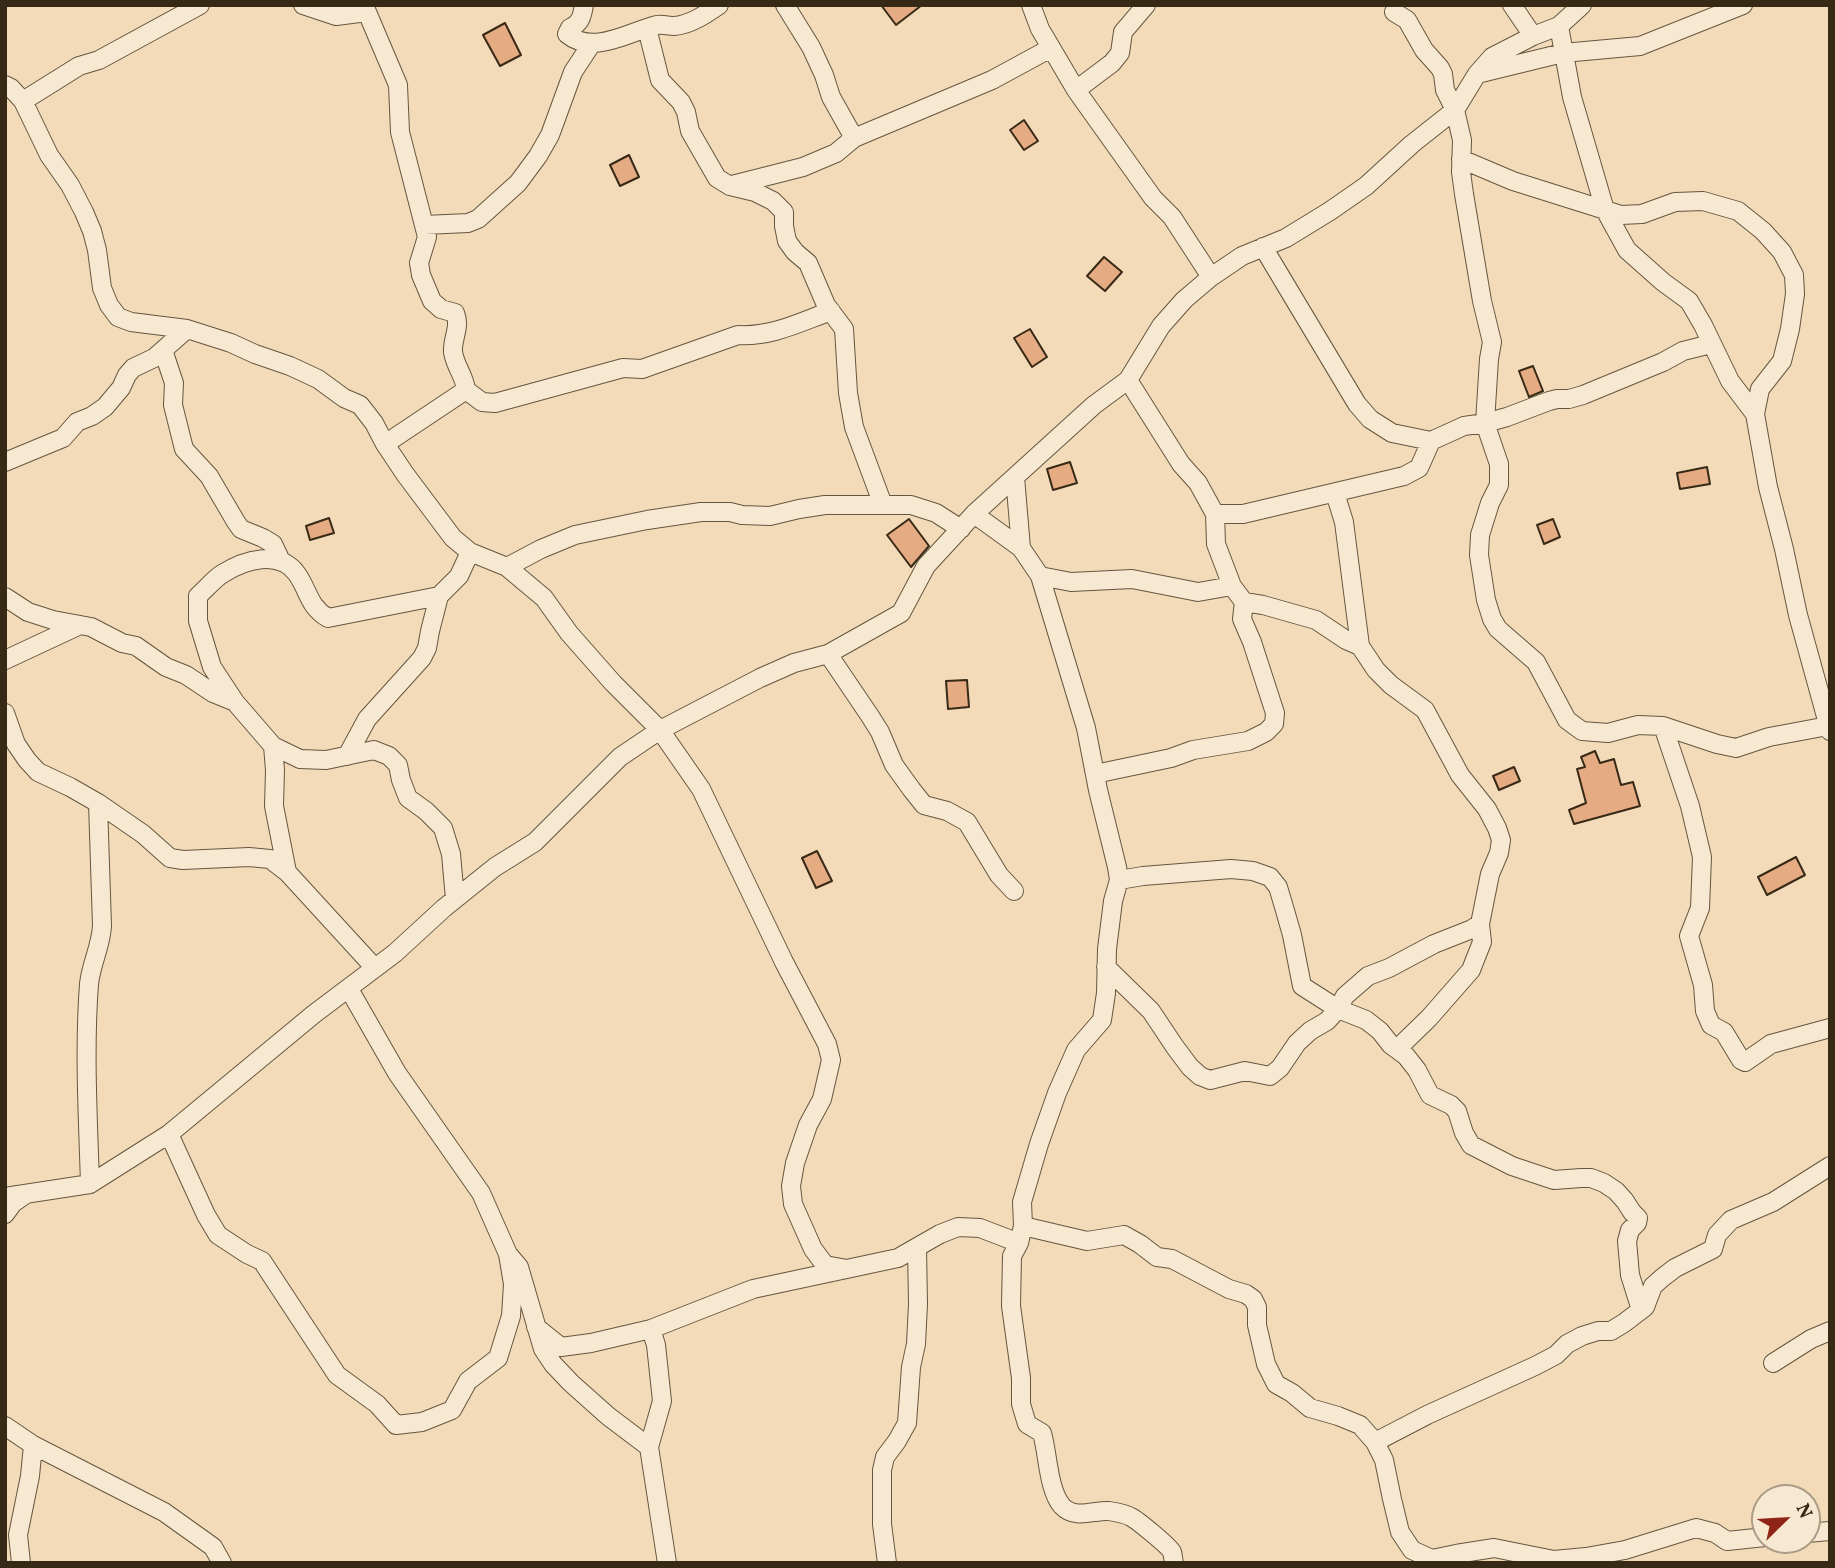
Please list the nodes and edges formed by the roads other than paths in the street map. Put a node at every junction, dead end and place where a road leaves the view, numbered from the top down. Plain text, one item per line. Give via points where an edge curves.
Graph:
1 (200, 5) edge
2 (303, 5) edge
3 (584, 5) edge
4 (719, 5) edge
5 (785, 5) edge
6 (1031, 5) edge
7 (1146, 5) edge
8 (1512, 5) edge
9 (1582, 5) edge
10 (1743, 5) edge
11 (366, 9) edge
12 (1394, 12) dead end
13 (1559, 26) junction
14 (647, 28) junction
15 (1533, 36) junction
16 (592, 43) junction
17 (1051, 48) junction
18 (1563, 53) junction
19 (1477, 74) junction
20 (5, 85) edge
21 (1076, 90) junction
22 (23, 101) junction
23 (1455, 110) junction
24 (854, 138) junction
25 (1461, 159) junction
26 (730, 186) junction
27 (1605, 210) junction
28 (425, 225) junction
29 (1263, 247) junction
30 (1210, 277) junction
31 (831, 311) junction
32 (187, 329) junction
33 (1711, 344) junction
34 (163, 350) junction
35 (1128, 380) junction
36 (466, 390) junction
37 (1755, 414) junction
38 (1485, 423) junction
39 (1431, 441) junction
40 (385, 444) junction
41 (5, 462) edge
42 (1016, 477) junction
43 (1335, 493) junction
44 (883, 505) junction
45 (974, 514) junction
46 (1215, 514) junction
47 (961, 529) junction
48 (1021, 548) junction
49 (470, 552) junction
50 (281, 561) junction
51 (507, 567) junction
52 (1040, 576) junction
53 (1232, 586) junction
54 (439, 596) junction
55 (5, 597) edge
56 (1244, 602) junction
57 (80, 625) junction
58 (1360, 646) junction
59 (828, 654) junction
60 (5, 660) edge
61 (235, 702) junction
62 (5, 713) edge
63 (1828, 718) edge
64 (1663, 726) junction
65 (660, 730) junction
66 (273, 746) junction
67 (347, 756) junction
68 (1095, 774) junction
69 (98, 803) junction
70 (287, 872) junction
71 (1119, 880) junction
72 (1014, 891) dead end
73 (455, 900) junction
74 (1480, 924) junction
75 (374, 967) junction
76 (1106, 967) junction
77 (349, 989) junction
78 (1338, 1009) junction
79 (1830, 1028) edge
80 (1397, 1049) junction
81 (169, 1135) junction
82 (1830, 1166) edge
83 (90, 1184) junction
84 (26, 1194) junction
85 (5, 1197) edge
86 (5, 1214) edge
87 (1021, 1235) junction
88 (917, 1247) junction
89 (508, 1254) junction
90 (847, 1269) junction
91 (1641, 1310) junction
92 (536, 1328) junction
93 (652, 1329) junction
94 (1830, 1331) edge
95 (1773, 1363) dead end
96 (5, 1426) edge
97 (1375, 1442) junction
98 (33, 1445) junction
99 (649, 1447) junction
100 (1751, 1538) edge
101 (1457, 1558) edge
102 (1429, 1561) edge
103 (20, 1563) edge
104 (222, 1563) edge
105 (667, 1563) edge
106 (887, 1563) edge
107 (1174, 1563) edge

1 - 22 street via 99,60 79,66
2 - 11 street via 336,16
3 - 16 street via 582,17 568,34
4 - 14 street via 686,24
5 - 24 street via 811,47
6 - 17 street
7 - 21 street via 1123,32 1112,64
8 - 15 street
9 - 13 street
10 - 18 street via 1640,46
11 - 28 street via 398,85 400,132
12 - 23 street via 1407,19 1440,68
13 - 15 street
13 - 18 street
14 - 16 street
14 - 26 street via 660,80 681,102 690,131 717,178
15 - 19 street via 1492,57
16 - 28 street via 573,72 550,135 517,183 478,219
17 - 21 street
17 - 24 street via 992,80
18 - 19 street
18 - 27 street
19 - 23 street
20 - 22 street
21 - 30 street via 1153,198 1172,217
22 - 32 street via 92,231 108,305 131,323
23 - 25 street
23 - 29 street via 1366,186 1286,238
24 - 26 street via 836,153 803,167
25 - 27 street
25 - 38 street via 1467,216 1492,342
26 - 31 street via 755,192 783,212 787,242 808,263
27 - 33 street via 1627,250 1689,301
27 - 37 street via 1642,214 1675,202 1703,201 1738,211 1782,252 1794,275 1790,329 1782,361 1760,389
28 - 36 street via 421,275 432,301 455,313 459,322 453,355
29 - 30 street
29 - 39 street via 1357,404 1392,433
30 - 35 street via 1161,326
31 - 36 street via 771,334 738,335 642,369 623,368 495,403 482,402
31 - 44 street via 844,328 854,427
32 - 34 street
32 - 40 street via 318,379 360,405
33 - 37 street via 1730,381
33 - 38 street via 1683,351 1583,395 1549,401
34 - 41 street via 133,368 104,407 77,422 63,439
34 - 50 street via 174,383 173,405 184,449 209,477 242,529 273,544
35 - 42 street
35 - 46 street
36 - 40 street
37 - 63 street via 1798,615
38 - 39 street via 1464,426
38 - 64 street via 1499,464 1500,485 1480,535 1479,555 1492,619 1536,662 1567,720 1582,732
39 - 43 street via 1419,468
40 - 49 street via 453,538
42 - 45 street
42 - 48 street
43 - 46 street via 1243,514
43 - 58 street via 1344,522
44 - 47 street via 911,505 936,513
44 - 51 street via 825,505 770,516 701,512 646,520 575,535
45 - 47 street
45 - 48 street
46 - 53 street via 1216,544
47 - 59 street via 926,566 901,613
48 - 52 street
49 - 51 street
49 - 54 street via 459,576
50 - 54 street via 297,574 318,612 328,618
50 - 61 street via 247,562 220,575 198,596 198,621 212,667
51 - 65 street via 544,598 569,634
52 - 53 street via 1071,582 1132,579 1198,592
52 - 68 street via 1086,728
53 - 56 street
54 - 67 street via 422,658 371,713
55 - 57 street via 29,612
56 - 58 street via 1316,620
56 - 68 street via 1242,619 1275,724 1248,741
57 - 60 street
57 - 61 street via 136,646 166,667
58 - 74 street via 1391,685 1425,710 1460,775 1497,828 1499,853
59 - 65 street via 760,678
59 - 72 street via 912,790 924,805 967,822 999,876
61 - 66 street
62 - 69 street via 16,744 38,772
63 - 64 street via 1736,748
64 - 79 street via 1702,857 1700,908 1689,936 1711,1025 1724,1032 1745,1062 1771,1044
65 - 73 street via 620,757 535,842
65 - 90 street via 701,789 827,1044 831,1060 822,1099 808,1125 791,1186 793,1204 813,1249 825,1265
66 - 67 street via 300,759
66 - 70 street via 274,806
67 - 73 street via 374,750 398,765 408,798 443,828
68 - 71 street
69 - 70 street via 170,858 270,859
69 - 83 street via 102,938 89,980
70 - 75 street
71 - 76 street
71 - 78 street via 1231,869 1270,877 1278,887 1292,934 1302,986
73 - 75 street
74 - 78 street via 1368,976 1345,996
74 - 80 street via 1482,942 1471,970
75 - 77 street
76 - 78 street via 1151,1011 1190,1067 1209,1080 1245,1070 1270,1076 1305,1035
76 - 87 street via 1102,1020 1076,1050 1057,1093 1022,1202
77 - 81 street
77 - 89 street via 397,1073 481,1193
78 - 80 street via 1366,1020
80 - 91 street via 1417,1070 1430,1095 1457,1111 1471,1144 1512,1166 1554,1180 1604,1182 1625,1201 1638,1218 1627,1241 1629,1275
81 - 83 street
81 - 89 street via 218,1235 262,1261 337,1376 377,1404 396,1425 422,1422 452,1410 468,1381 498,1358 511,1316 513,1284
82 - 91 street via 1773,1202 1731,1220 1717,1235 1713,1249 1675,1268 1654,1286
83 - 84 street
84 - 85 street
84 - 86 street
87 - 88 street via 958,1227
87 - 97 street via 1087,1241 1124,1235 1157,1257 1172,1259 1246,1294 1257,1307 1266,1364 1276,1384 1310,1408 1360,1425
87 - 107 street via 1012,1256 1011,1307 1021,1404 1027,1424 1042,1433 1054,1491 1063,1507 1074,1513 1109,1511 1130,1516 1160,1539
88 - 90 street via 898,1258
88 - 106 street via 916,1344 907,1423 882,1470
89 - 92 street via 519,1267
90 - 93 street via 753,1289
91 - 97 street via 1611,1331 1582,1336 1535,1366
92 - 93 street via 561,1347
92 - 99 street via 543,1349 570,1383
93 - 99 street via 662,1401
94 - 95 street
96 - 98 street
97 - 102 street via 1384,1460 1400,1532 1412,1550
98 - 103 street via 18,1535
98 - 104 street via 164,1513 213,1547
99 - 105 street
100 - 101 street via 1727,1541 1715,1532 1696,1528 1586,1557 1553,1560 1494,1548
101 - 102 street

